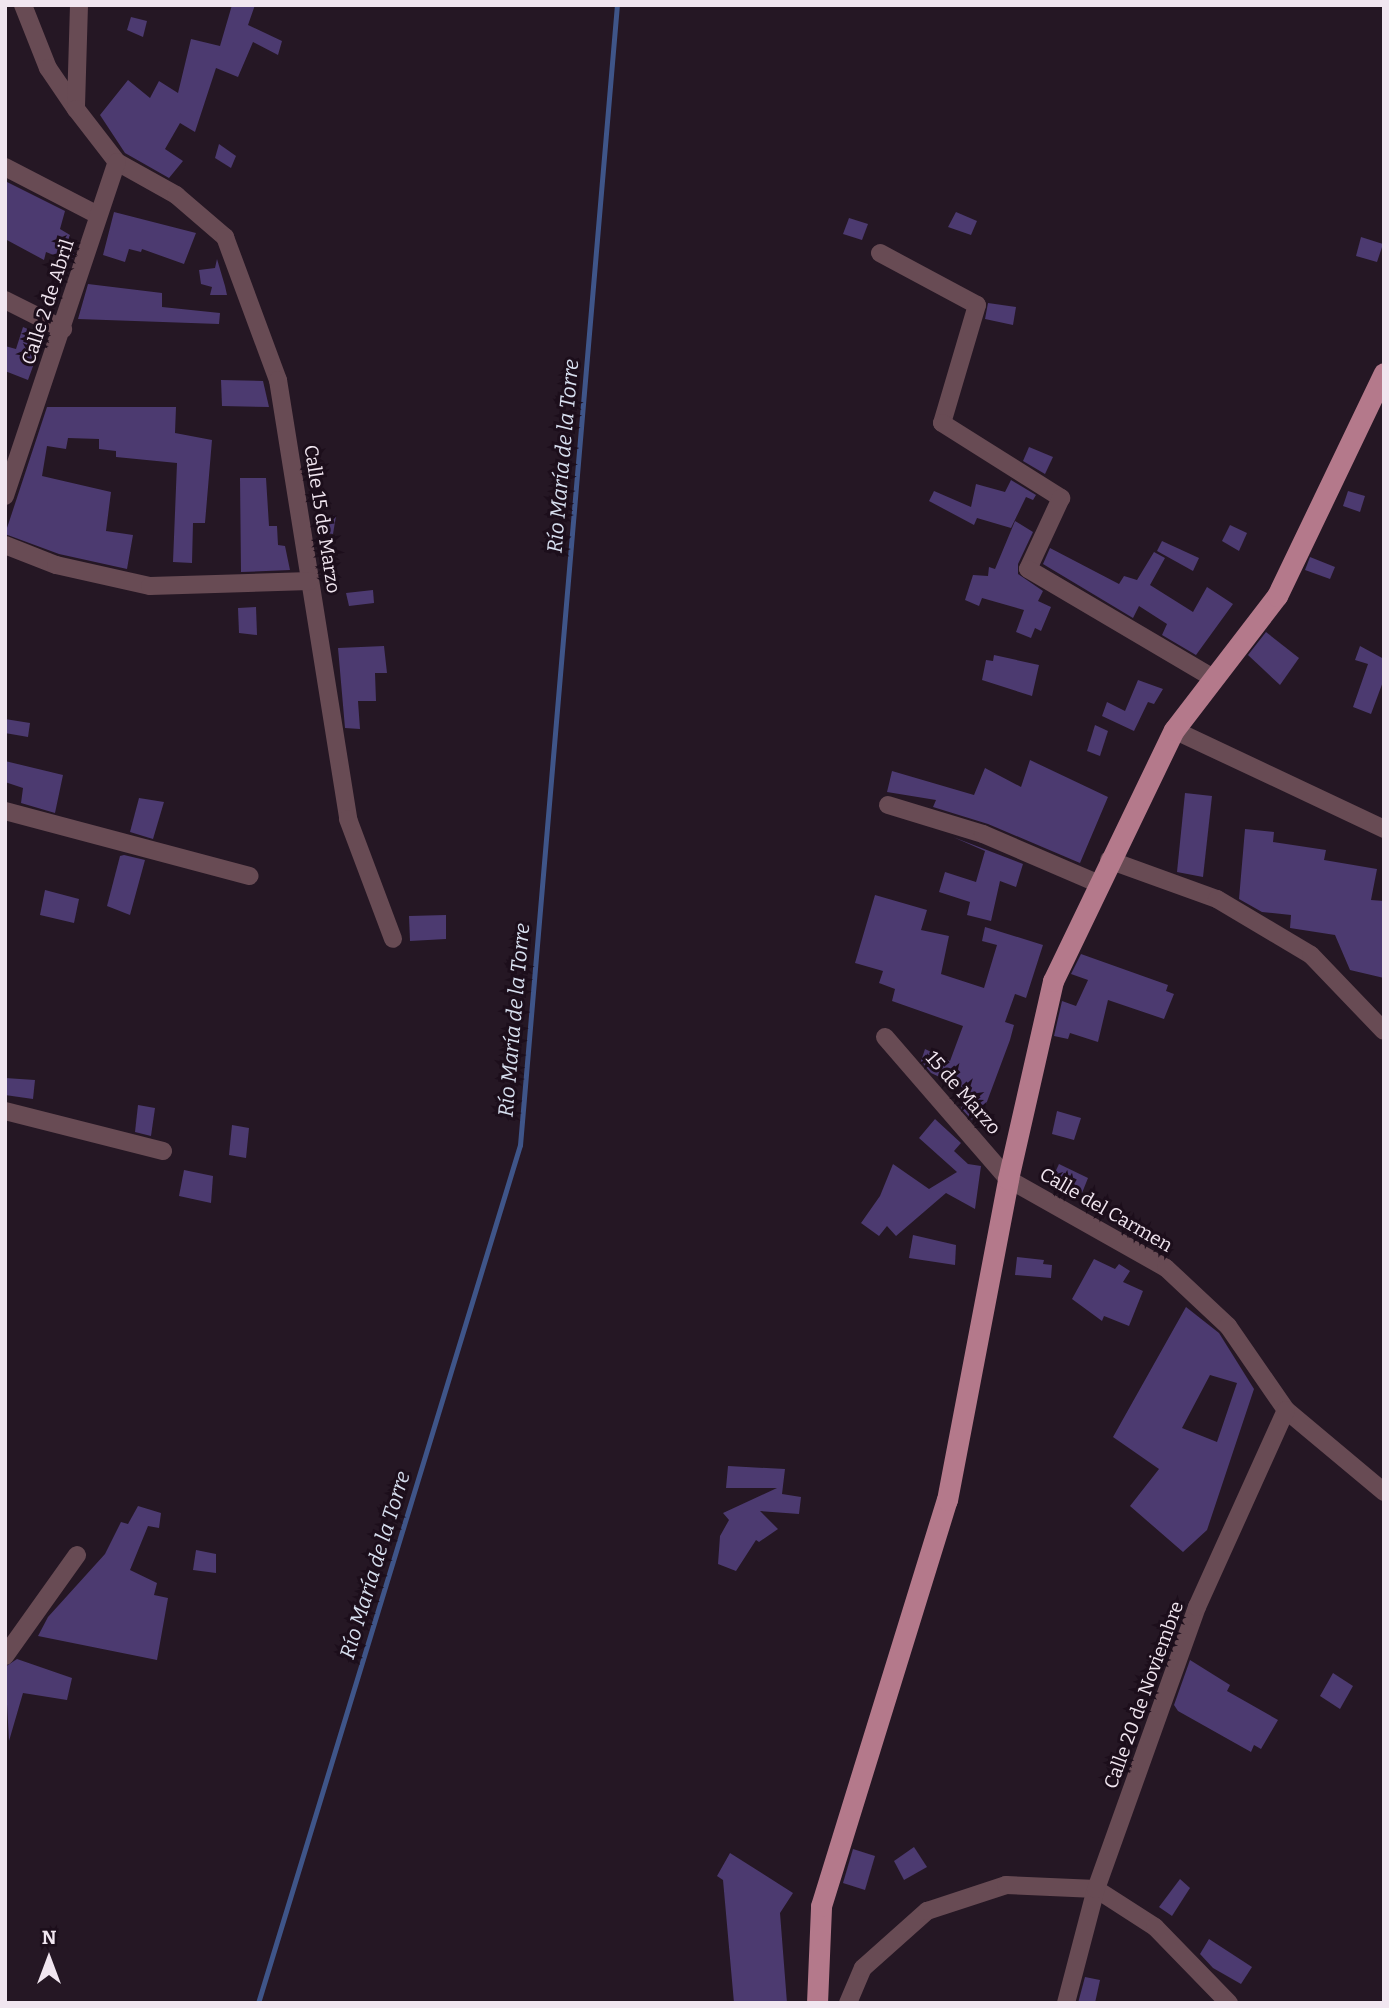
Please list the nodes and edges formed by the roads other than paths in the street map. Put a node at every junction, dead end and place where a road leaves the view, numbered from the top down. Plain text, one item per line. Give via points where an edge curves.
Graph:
1 (23, 5) edge
2 (79, 5) edge
3 (76, 108) junction
4 (117, 162) junction
5 (5, 167) edge
6 (98, 215) junction
7 (880, 253) dead end
8 (5, 300) edge
9 (63, 329) junction
10 (1384, 373) edge
11 (5, 496) edge
12 (5, 545) edge
13 (310, 581) junction
14 (1213, 678) junction
15 (1174, 730) junction
16 (888, 805) dead end
17 (5, 811) edge
18 (1384, 829) edge
19 (1109, 860) junction
20 (249, 876) dead end
21 (1099, 884) junction
22 (393, 939) dead end
23 (1384, 1031) edge
24 (886, 1037) dead end
25 (5, 1111) edge
26 (163, 1151) dead end
27 (1008, 1179) junction
28 (1286, 1410) junction
29 (1384, 1492) edge
30 (77, 1555) dead end
31 (5, 1656) edge
32 (1096, 1889) junction
33 (817, 2003) edge
34 (848, 2003) edge
35 (1066, 2003) edge
36 (1229, 2003) edge

1 - 3 street via 48,68
2 - 3 street
3 - 4 street
4 - 6 street, Calle 2 de Abril
4 - 13 street, Calle 15 de Marzo via 176,195 225,237 278,380
5 - 6 street
6 - 9 street, Calle 2 de Abril
7 - 14 street via 977,305 942,423 1061,498 1028,569
8 - 9 street
9 - 11 street, Calle 2 de Abril
10 - 14 main road via 1277,596
12 - 13 street via 56,565 150,586
13 - 22 street, Calle 15 de Marzo via 348,818
14 - 15 main road
15 - 18 street
15 - 19 main road
16 - 21 street via 984,834
17 - 20 street
19 - 21 main road
19 - 23 street via 1217,899 1311,955
21 - 27 main road via 1053,981
24 - 27 street, 15 de Marzo
25 - 26 street
27 - 28 street, Calle del Carmen via 1166,1268 1228,1326
27 - 33 main road via 947,1500 821,1906
28 - 29 street, Calle del Carmen
28 - 32 street, Calle 20 de Noviembre via 1197,1607
30 - 31 street
32 - 34 street via 1006,1885 927,1912 863,1968
32 - 35 street, Calle 20 de Noviembre
32 - 36 street via 1155,1927

